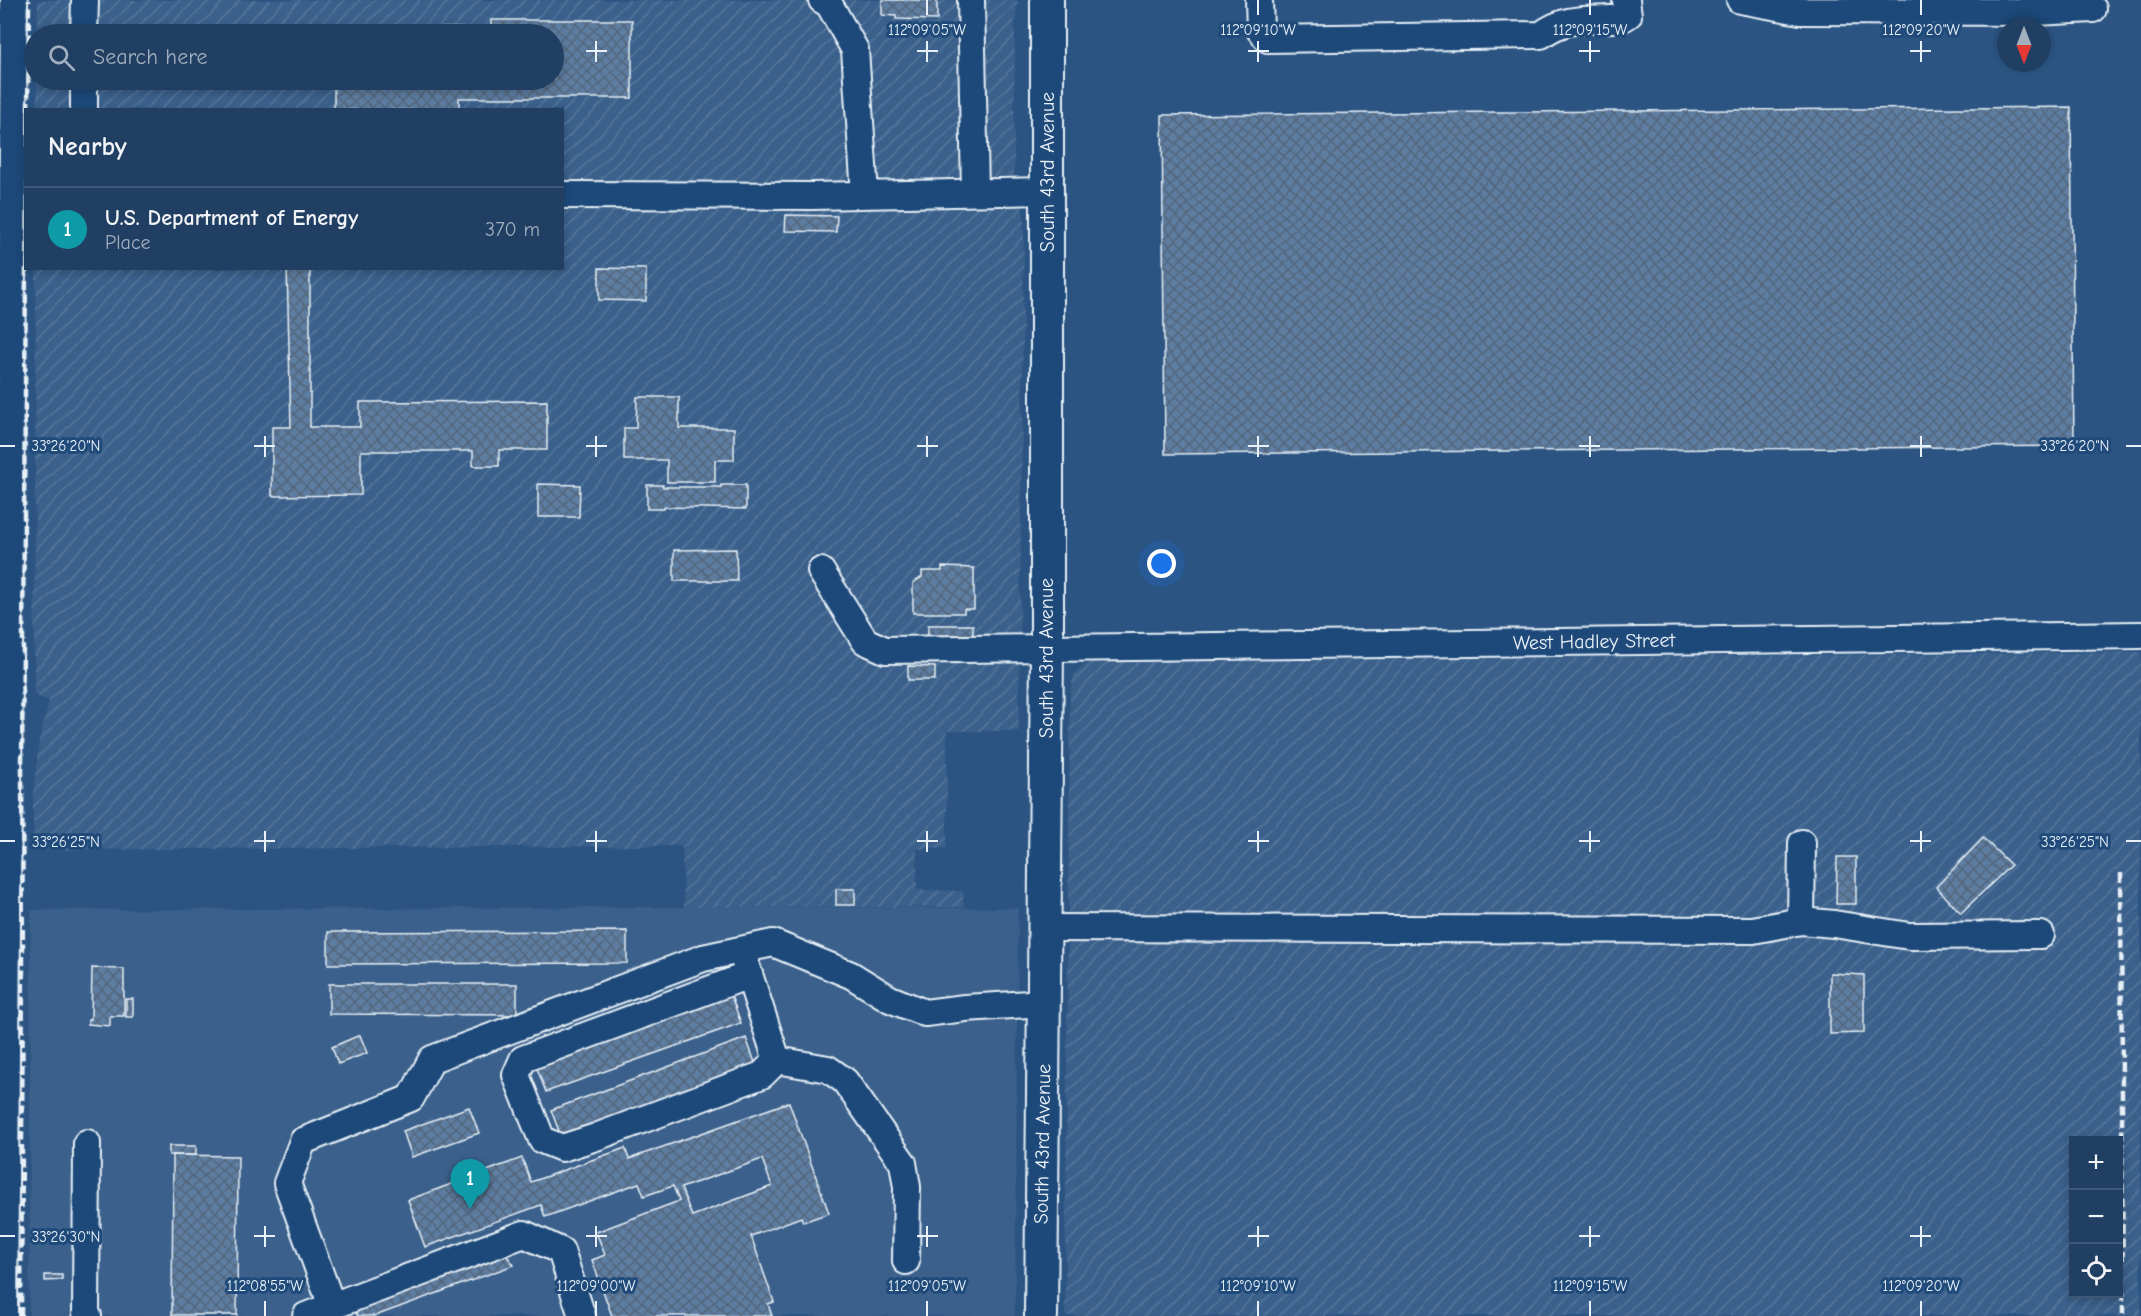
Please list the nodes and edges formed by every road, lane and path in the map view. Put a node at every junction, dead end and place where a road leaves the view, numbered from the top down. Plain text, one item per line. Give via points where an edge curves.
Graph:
1 (85, 0) edge
2 (822, 0) edge
3 (971, 0) edge
4 (1047, 0) edge
5 (1259, 0) edge
6 (1626, 0) edge
7 (1740, 0) edge
8 (2093, 9) dead end
9 (9, 14) edge
10 (84, 24) edge
11 (84, 90) edge
12 (84, 108) edge
13 (6, 156) edge
14 (1047, 190) junction
15 (975, 191) junction
16 (865, 194) junction
17 (564, 195) edge
18 (6, 295) edge
19 (6, 431) edge
20 (5, 568) edge
21 (821, 571) dead end
22 (2141, 635) edge
23 (1047, 649) junction
24 (5, 703) edge
25 (1802, 843) dead end
26 (4, 848) edge
27 (4, 914) edge
28 (1802, 921) junction
29 (1045, 928) junction
30 (2041, 935) dead end
31 (741, 950) junction
32 (749, 975) junction
33 (1044, 1003) junction
34 (3, 1042) edge
35 (777, 1060) junction
36 (87, 1143) dead end
37 (906, 1261) dead end
38 (2, 1287) edge
39 (332, 1306) junction
40 (4, 1316) edge
41 (88, 1316) edge
42 (306, 1316) edge
43 (582, 1316) edge
44 (1041, 1316) edge

1 - 10 street
2 - 16 street via 829,4 855,50
3 - 15 street
4 - 14 main road, South 43rd Avenue
5 - 6 street via 1260,30 1268,39 1541,35 1565,21 1623,18 1628,15
7 - 8 street via 1800,11
9 - 13 street
11 - 12 street
13 - 18 street
14 - 15 street
14 - 23 main road, South 43rd Avenue
15 - 16 street
16 - 17 street
18 - 19 street
19 - 20 street
20 - 24 street
21 - 23 street, West Hadley Street via 865,641 885,650
22 - 23 street, West Hadley Street
23 - 29 main road, South 43rd Avenue
24 - 26 street
25 - 28 street
26 - 27 street
27 - 34 street
28 - 29 street via 1753,930
28 - 30 street via 1909,936
29 - 33 main road, South 43rd Avenue
31 - 32 street
31 - 33 street via 773,943 851,975 890,999 925,1013
31 - 39 street via 703,958 432,1059 411,1098 303,1141 287,1183
32 - 35 street
32 - 35 street via 523,1059 516,1075 542,1140 562,1148 762,1075
33 - 44 main road, South 43rd Avenue
34 - 38 street
35 - 37 street via 828,1069 845,1081 903,1163 908,1187
36 - 41 street
38 - 40 street
39 - 42 street
39 - 43 street via 524,1234 561,1251

